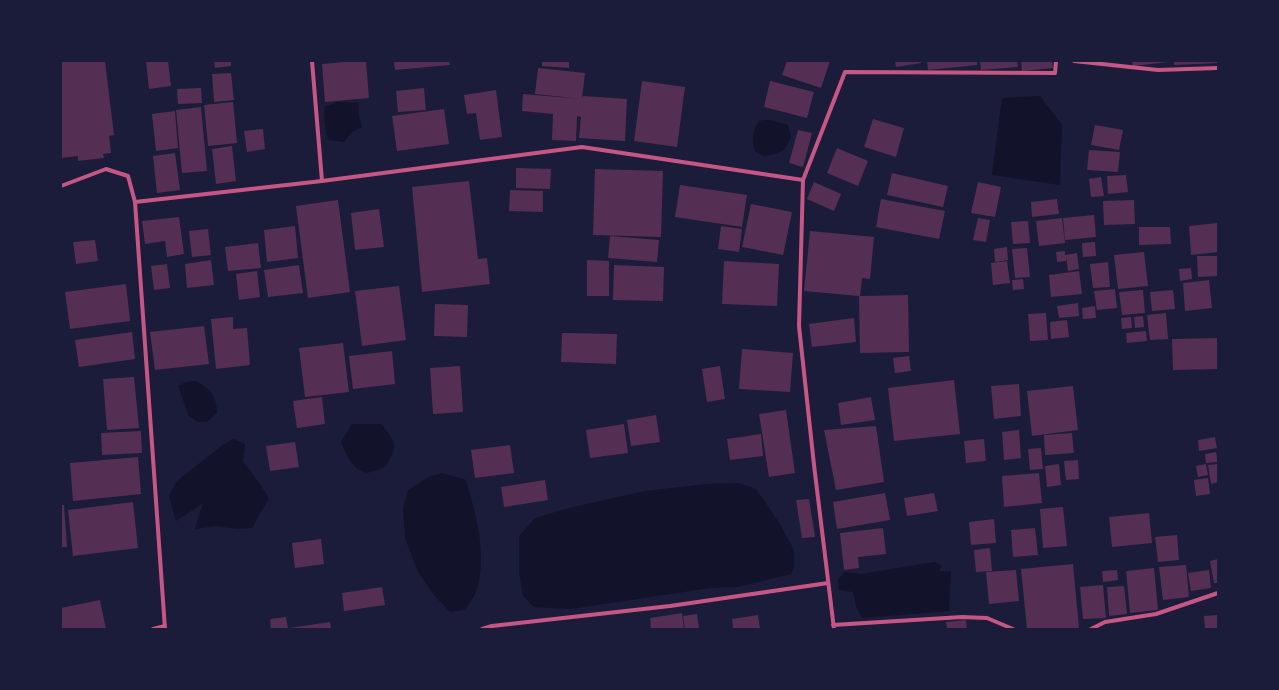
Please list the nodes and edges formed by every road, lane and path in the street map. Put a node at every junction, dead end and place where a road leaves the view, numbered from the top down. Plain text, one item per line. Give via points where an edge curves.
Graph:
1 (312, 61) edge
2 (1056, 61) edge
3 (1074, 61) edge
4 (1218, 68) edge
5 (803, 180) junction
6 (322, 181) junction
7 (61, 186) edge
8 (135, 202) junction
9 (828, 583) junction
10 (1218, 593) edge
11 (165, 627) edge
12 (834, 627) edge
13 (153, 629) edge
14 (482, 629) edge
15 (1013, 629) edge
16 (1091, 629) edge

1 - 6 street
2 - 5 street via 1055,73 845,72
3 - 4 street via 1158,70
5 - 6 street via 582,147
5 - 9 street via 799,326
6 - 8 street
7 - 8 street via 106,169 128,176
8 - 11 street
9 - 12 street
9 - 14 street
10 - 16 street via 1156,614 1105,622
11 - 13 street
12 - 15 street via 962,616 987,618

